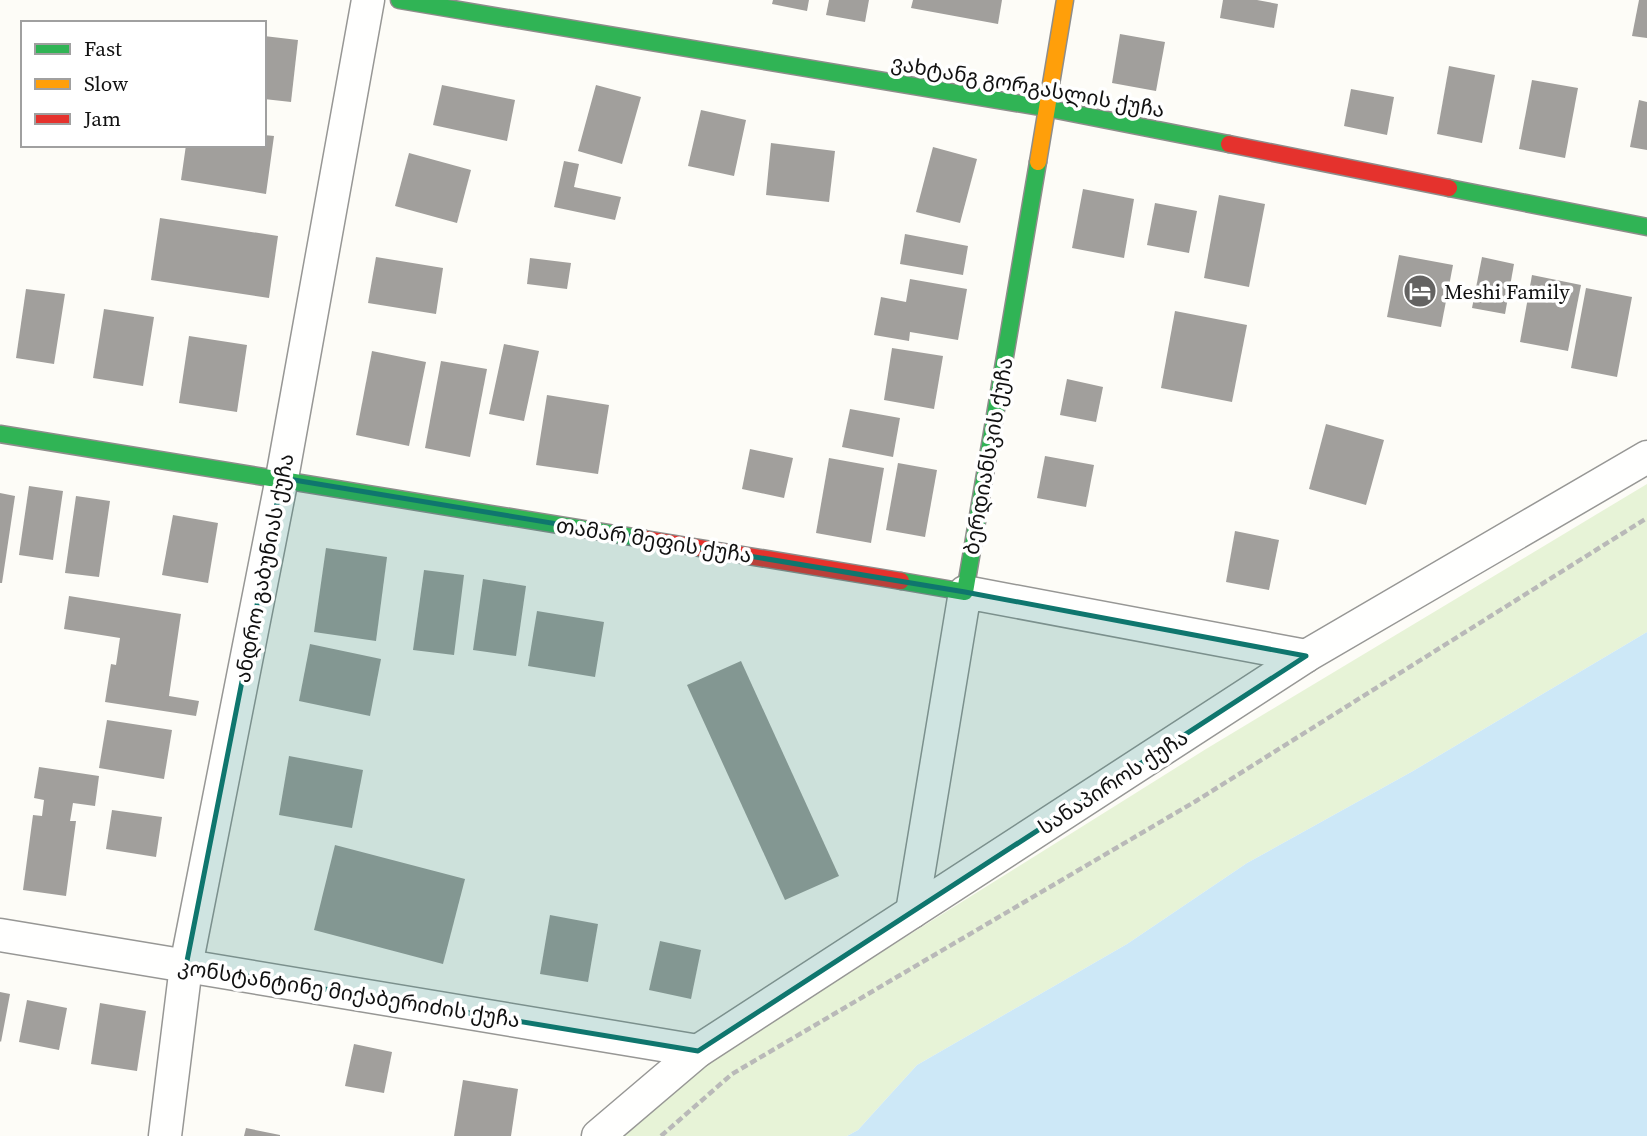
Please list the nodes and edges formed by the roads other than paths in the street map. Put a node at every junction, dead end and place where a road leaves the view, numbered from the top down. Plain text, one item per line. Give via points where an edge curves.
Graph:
1 (368, 0) edge
2 (399, 0) edge
3 (1065, 0) edge
4 (1046, 108) junction
5 (1647, 227) edge
6 (0, 434) edge
7 (1647, 457) edge
8 (282, 478) junction
9 (965, 592) junction
10 (1306, 656) junction
11 (912, 912) junction
12 (0, 935) edge
13 (186, 966) junction
14 (698, 1051) junction
15 (165, 1136) edge
16 (598, 1136) edge

1 - 8 street, ანდრო გაბუნიას ქუჩა
2 - 4 street, ვახტანგ გორგასლის ქუჩა
3 - 4 street, ბერდიანსკის ქუჩა
4 - 5 street, ვახტანგ გორგასლის ქუჩა
4 - 9 street, ბერდიანსკის ქუჩა
6 - 8 street, თამარ მეფის ქუჩა
7 - 10 street, სანაპიროს ქუჩა
8 - 9 street, თამარ მეფის ქუჩა
8 - 13 street, ანდრო გაბუნიას ქუჩა
9 - 10 street, თამარ მეფის ქუჩა
9 - 11 street, ბერდიანსკის ქუჩა
10 - 11 street, სანაპიროს ქუჩა
11 - 14 street, სანაპიროს ქუჩა
12 - 13 street, კონსტანტინე მიქაბერიძის ქუჩა
13 - 14 street, კონსტანტინე მიქაბერიძის ქუჩა
13 - 15 street, ანდრო გაბუნიას ქუჩა
14 - 16 street, სანაპიროს ქუჩა

